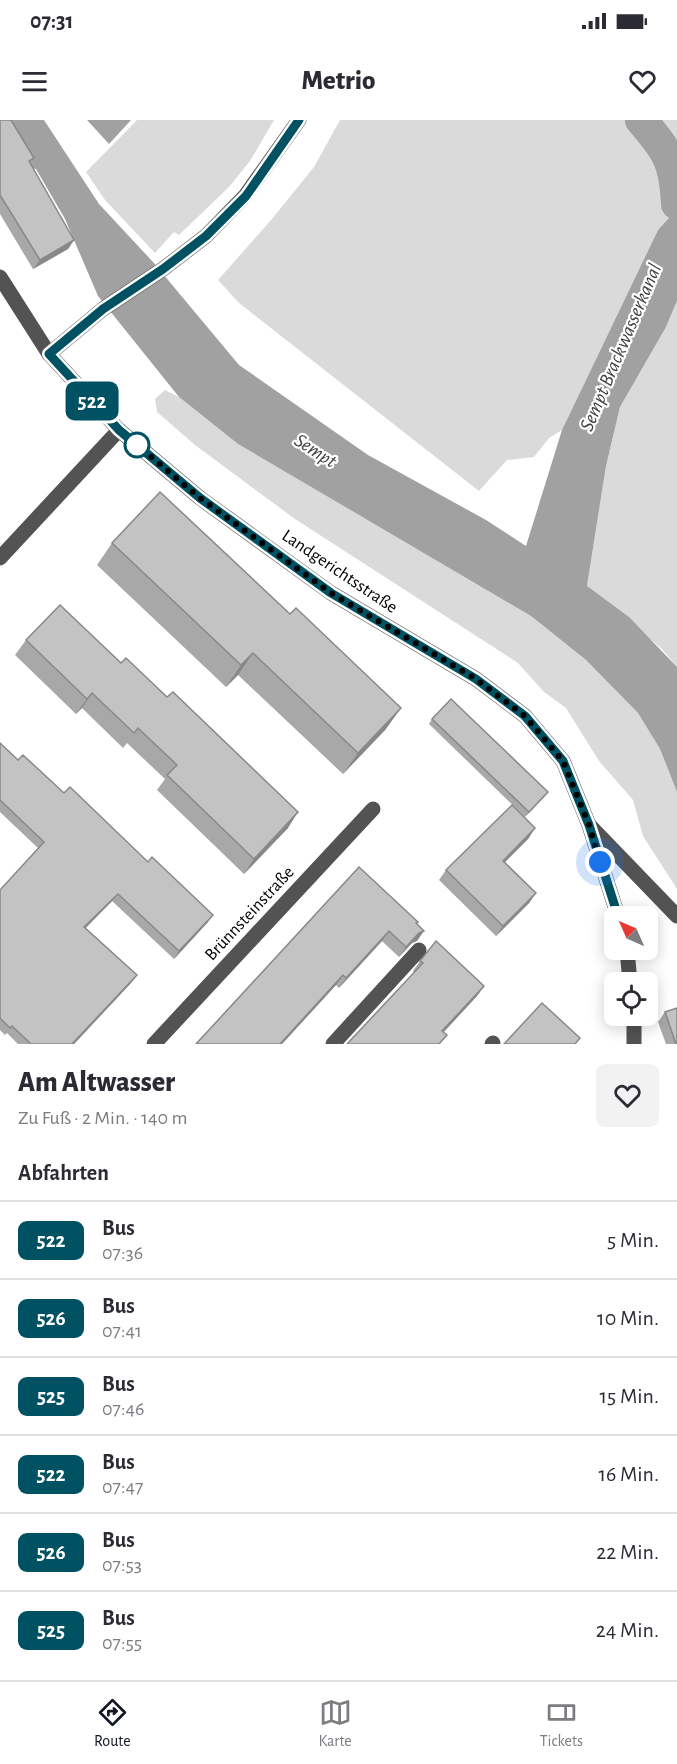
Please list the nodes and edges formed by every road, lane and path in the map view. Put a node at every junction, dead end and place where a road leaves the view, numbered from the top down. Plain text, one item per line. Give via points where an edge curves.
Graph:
1 (299, 120) edge
2 (0, 277) edge
3 (49, 354) junction
4 (119, 430) junction
5 (0, 558) edge
6 (374, 809) dead end
7 (589, 825) junction
8 (615, 906) edge
9 (677, 916) edge
10 (419, 950) edge
11 (634, 1026) edge
12 (154, 1044) edge
13 (333, 1044) edge
14 (634, 1044) edge

1 - 3 street via 246,196 206,236 103,309
2 - 3 street, Landgerichtsstraße
3 - 4 street, Landgerichtsstraße
4 - 5 street
4 - 7 street, Landgerichtsstraße via 200,498 331,593 476,679 525,716 563,761
6 - 12 street, Brünnsteinstraße
7 - 8 street, Landgerichtsstraße
7 - 9 street
10 - 13 street
11 - 14 street

